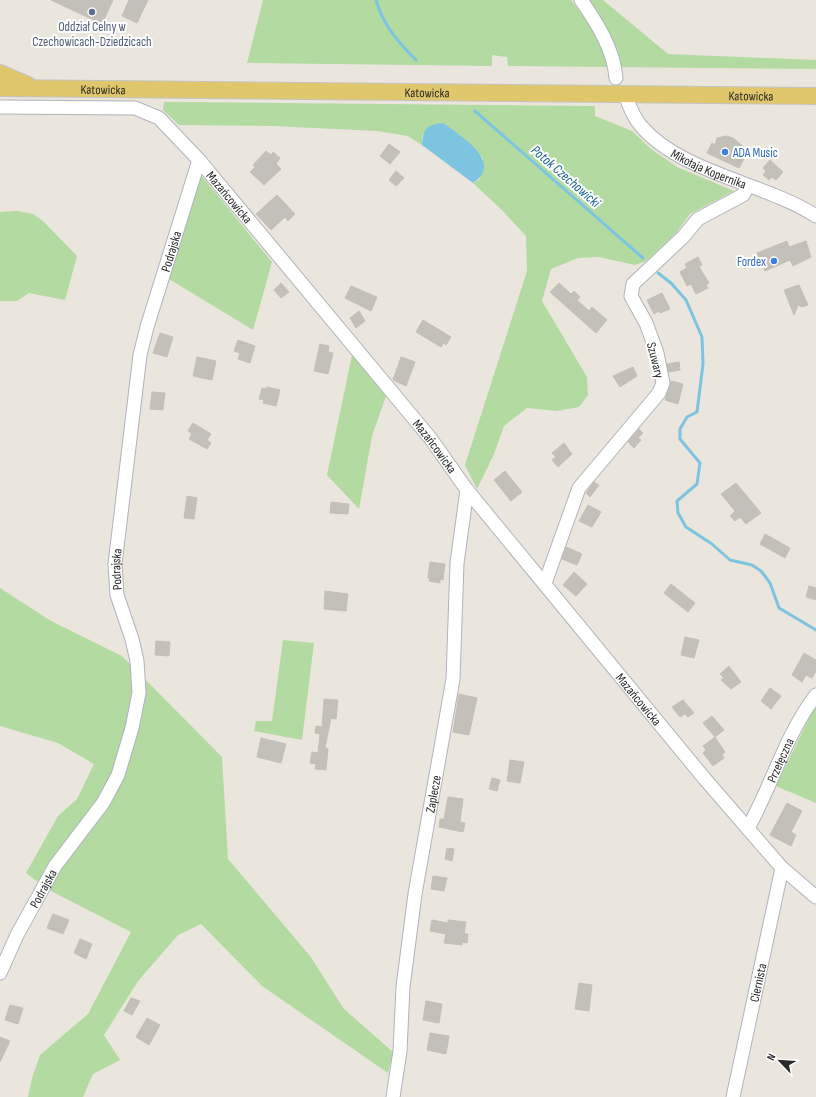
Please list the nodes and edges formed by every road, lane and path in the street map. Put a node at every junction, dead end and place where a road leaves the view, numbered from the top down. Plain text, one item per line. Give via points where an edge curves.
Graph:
1 (581, 0) edge
2 (0, 73) edge
3 (616, 78) dead end
4 (0, 88) edge
5 (37, 89) junction
6 (625, 94) junction
7 (816, 96) edge
8 (0, 107) edge
9 (199, 160) junction
10 (748, 186) junction
11 (816, 216) edge
12 (467, 490) junction
13 (545, 583) junction
14 (816, 695) edge
15 (748, 828) junction
16 (782, 868) junction
17 (816, 897) edge
18 (0, 973) edge
19 (393, 1097) edge
20 (733, 1097) edge

1 - 3 street via 609,48 615,64
2 - 5 main road, Katowicka
4 - 5 main road, Katowicka
5 - 6 main road, Katowicka
6 - 7 main road, Katowicka
6 - 10 street, Mikołaja Kopernika via 641,127 659,144
8 - 9 street, Mazańcowicka via 135,108 158,118
9 - 12 street, Mazańcowicka via 431,439
9 - 18 street, Podrajska via 140,356 115,564 117,595 137,661 139,693 132,728 118,775 103,802 55,866 17,935
10 - 11 street, Mikołaja Kopernika via 798,205
10 - 13 street, Szuwary via 743,195 698,219 683,237 633,284 631,296 646,323 657,353 663,383 658,393 579,488
12 - 13 street, Mazańcowicka
12 - 19 street, Zaplecze via 457,563 453,679 415,894 402,987 400,1051
13 - 15 street, Mazańcowicka
14 - 15 street, Przełęczna via 802,713
15 - 16 street, Mazańcowicka
16 - 17 street, Mazańcowicka
16 - 20 street, Ciernista

